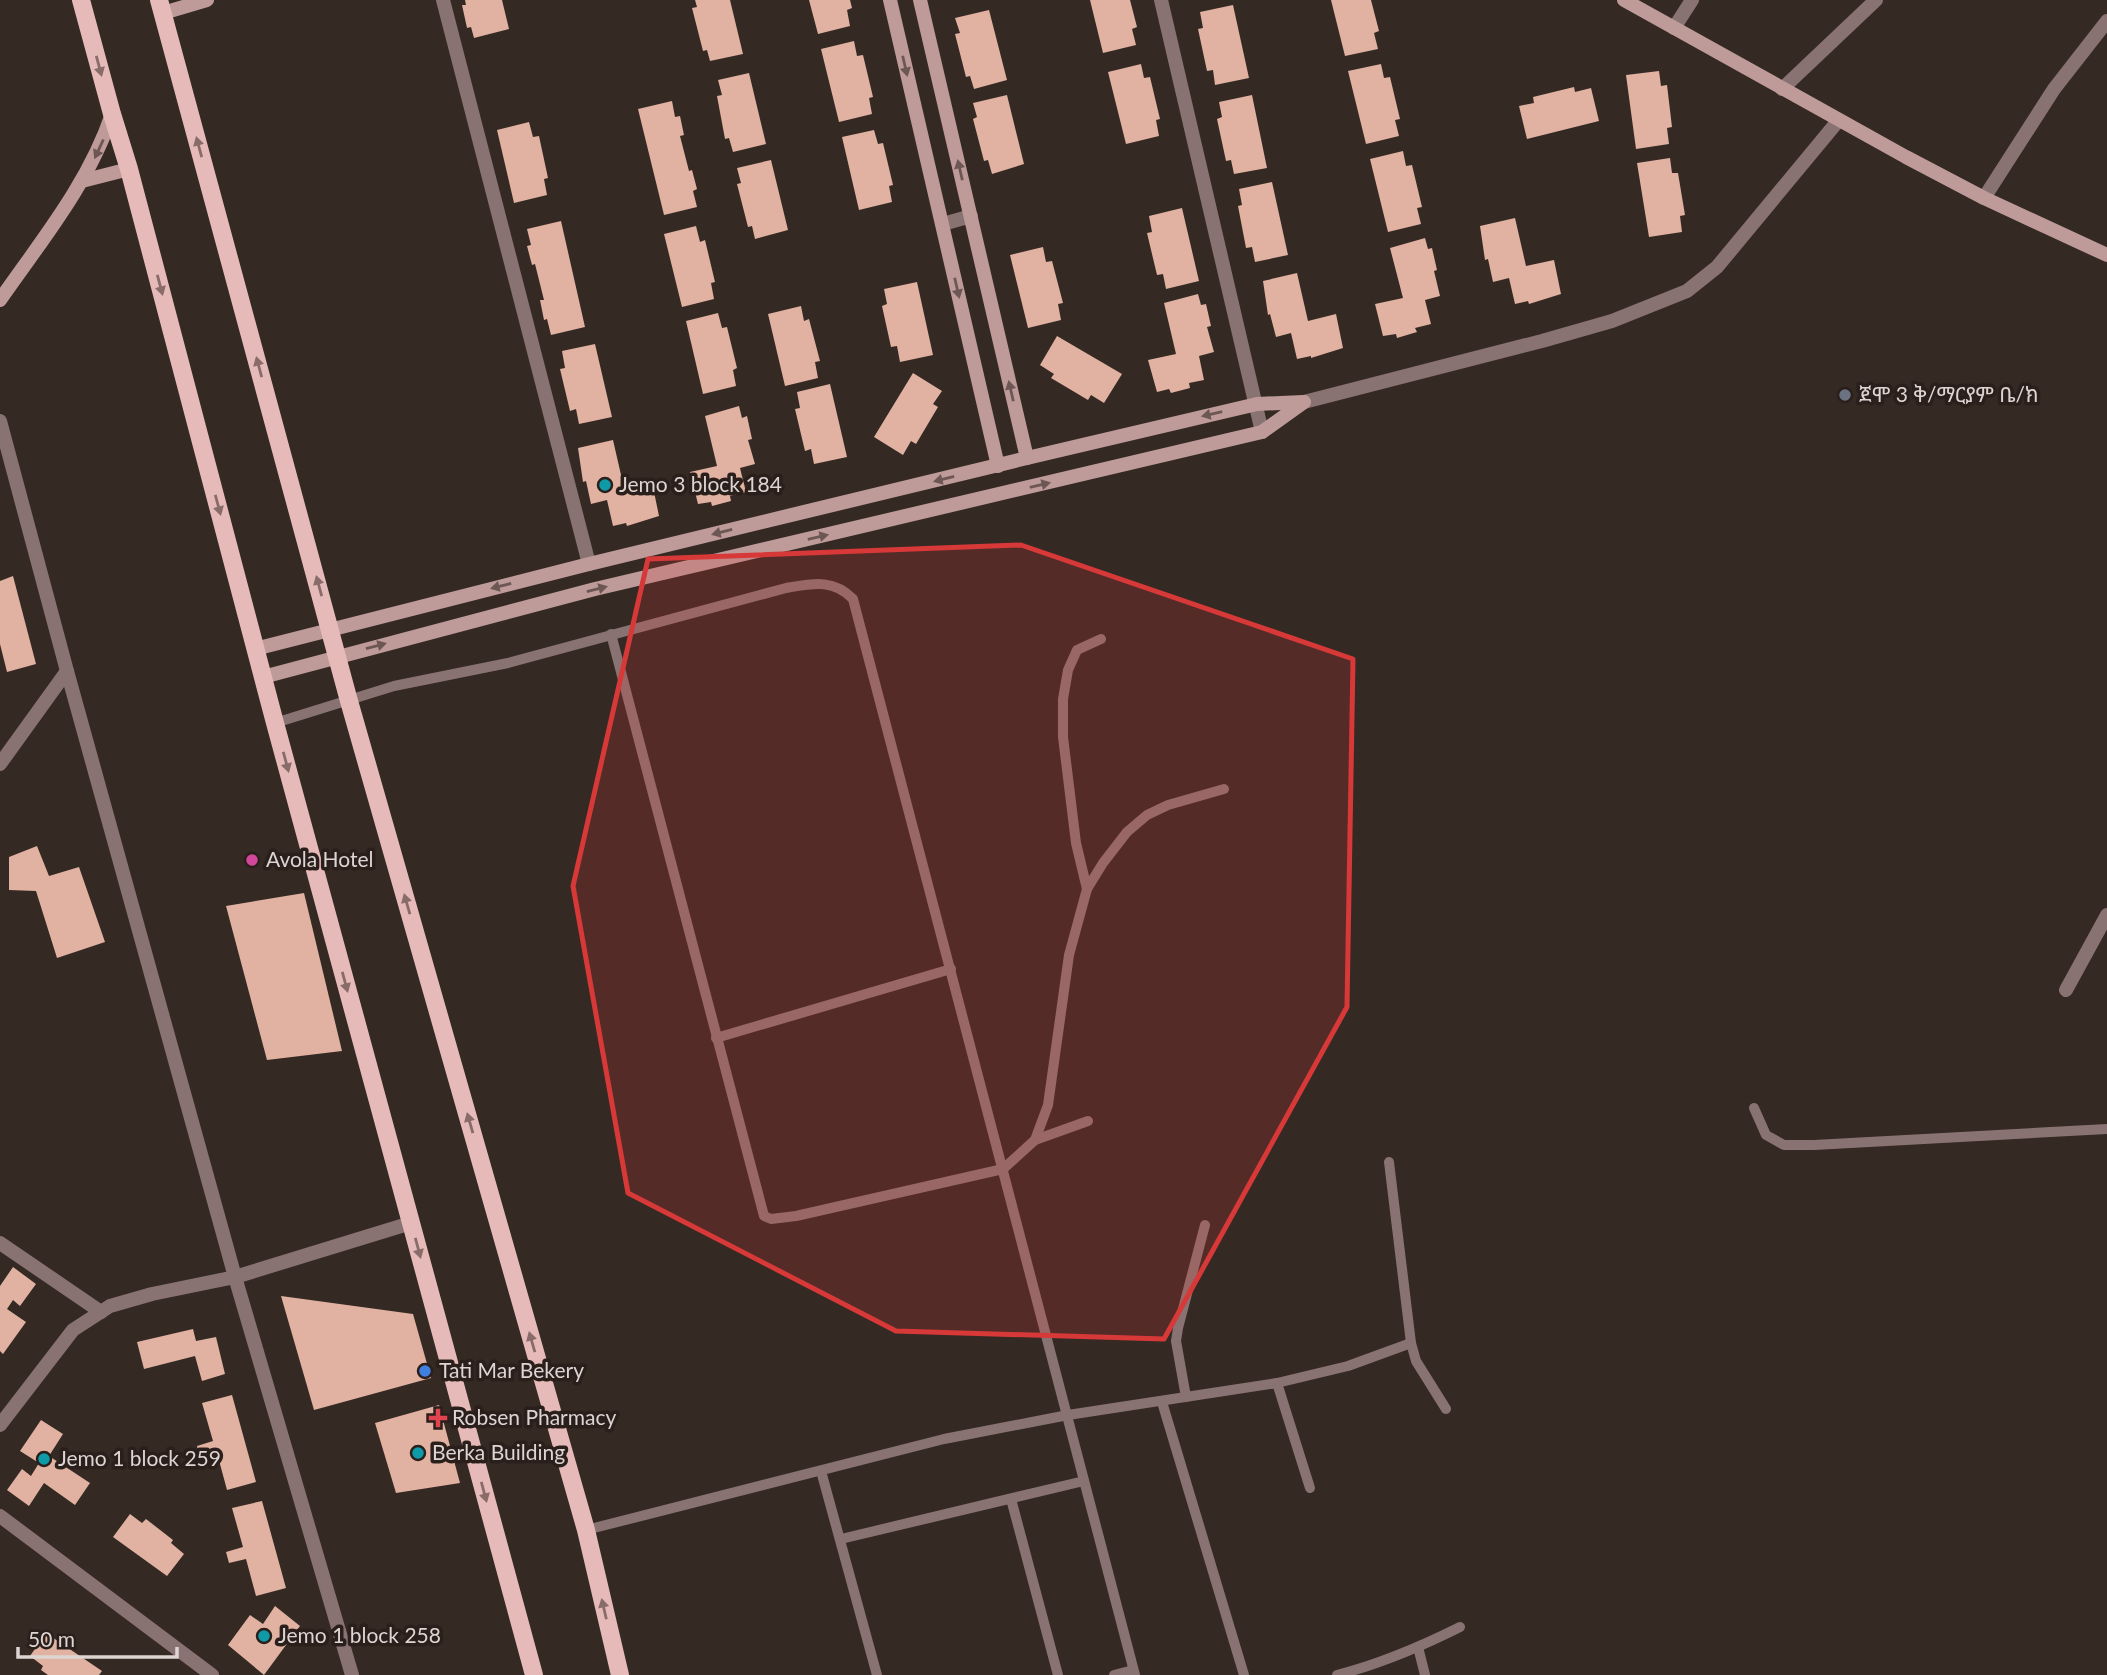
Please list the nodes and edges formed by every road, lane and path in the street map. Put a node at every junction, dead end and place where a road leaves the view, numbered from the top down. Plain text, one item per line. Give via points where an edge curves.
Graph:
1 (81, 0) edge
2 (207, 0) edge
3 (443, 0) edge
4 (890, 0) edge
5 (920, 0) edge
6 (1161, 0) edge
7 (1624, 0) edge
8 (1692, 0) edge
9 (1876, 0) edge
10 (161, 7) edge
11 (2107, 21) edge
12 (1674, 28) junction
13 (1782, 89) junction
14 (111, 114) junction
15 (1838, 121) junction
16 (129, 169) junction
17 (82, 181) junction
18 (1984, 198) junction
19 (971, 216) junction
20 (943, 224) junction
21 (2107, 256) edge
22 (0, 300) edge
23 (1304, 402) junction
24 (1256, 404) junction
25 (0, 421) edge
26 (1262, 432) junction
27 (1027, 458) junction
28 (998, 466) junction
29 (589, 564) junction
30 (331, 629) junction
31 (611, 634) junction
32 (1101, 639) dead end
33 (256, 649) junction
34 (338, 656) junction
35 (67, 671) junction
36 (263, 677) junction
37 (349, 701) junction
38 (275, 723) junction
39 (0, 764) edge
40 (1224, 789) dead end
41 (1087, 889) junction
42 (2107, 915) edge
43 (951, 969) junction
44 (2066, 990) dead end
45 (716, 1038) junction
46 (1754, 1108) dead end
47 (1088, 1121) dead end
48 (2107, 1129) edge
49 (1035, 1140) junction
50 (1388, 1162) dead end
51 (1003, 1169) junction
52 (411, 1223) junction
53 (1205, 1225) dead end
54 (0, 1243) edge
55 (235, 1277) junction
56 (102, 1312) junction
57 (1411, 1343) junction
58 (1277, 1382) junction
59 (1186, 1397) junction
60 (1162, 1402) junction
61 (1446, 1409) dead end
62 (1068, 1415) junction
63 (0, 1425) edge
64 (821, 1471) junction
65 (1084, 1481) junction
66 (1310, 1488) dead end
67 (1011, 1499) junction
68 (0, 1516) edge
69 (586, 1530) junction
70 (841, 1539) junction
71 (1460, 1628) dead end
72 (1418, 1647) junction
73 (1134, 1672) edge
74 (212, 1675) edge
75 (352, 1675) edge
76 (534, 1675) edge
77 (620, 1675) edge
78 (877, 1675) edge
79 (1058, 1675) edge
80 (1114, 1675) edge
81 (1244, 1675) edge
82 (1337, 1675) edge
83 (1425, 1675) edge

1 -> 14 main road
2 - 10 street
3 - 29 street
4 -> 20 street
19 -> 5 street
6 - 24 street
7 - 12 street
8 - 12 street
9 - 13 street
30 -> 10 main road
11 - 18 street via 2054,89
12 - 13 street
13 - 15 street
14 - 16 main road
14 -> 17 street
15 - 18 street
15 - 23 street via 1717,267 1688,291 1612,321
16 - 17 street
16 -> 33 main road
17 - 22 street
18 - 21 street
19 - 20 street
27 -> 19 street
20 -> 28 street
23 - 24 street
23 - 26 street
24 - 26 street
24 -> 27 street
25 - 35 street
34 -> 26 street via 609,586
27 - 28 street
28 -> 29 street
29 -> 30 street
30 - 33 street
30 - 34 main road
31 - 37 lane
31 - 43 lane via 818,583 834,585 853,598
31 - 45 lane
32 - 41 lane via 1077,650 1063,699 1076,843
33 - 36 main road
34 - 36 street
34 - 37 main road
35 - 39 street
35 - 55 street
36 - 38 main road
37 - 38 lane
69 -> 37 main road
38 -> 52 main road
40 - 41 lane via 1147,815 1127,832
41 - 49 lane via 1069,955 1048,1105
42 - 44 street
43 - 45 lane
43 - 51 lane
45 - 51 lane via 764,1216 796,1216
46 - 48 lane via 1766,1135 1784,1145
47 - 49 lane
49 - 51 lane
50 - 57 lane
51 - 62 lane
52 - 55 street
52 -> 76 main road
53 - 59 lane via 1176,1341
54 - 56 street
55 - 56 street via 152,1294
55 - 75 street
56 - 63 street via 73,1330
57 - 58 lane via 1348,1366
57 - 61 lane via 1416,1361
58 - 59 lane
58 - 66 lane
59 - 60 lane
60 - 62 lane
60 - 81 lane
62 - 64 lane via 944,1439
62 - 65 lane
64 - 69 lane
64 - 70 lane
65 - 67 lane
65 - 73 lane
67 - 70 lane
67 - 79 lane
68 - 74 street
77 -> 69 main road
70 - 78 lane
71 - 72 lane
72 - 82 lane
72 - 83 lane
73 - 80 lane

